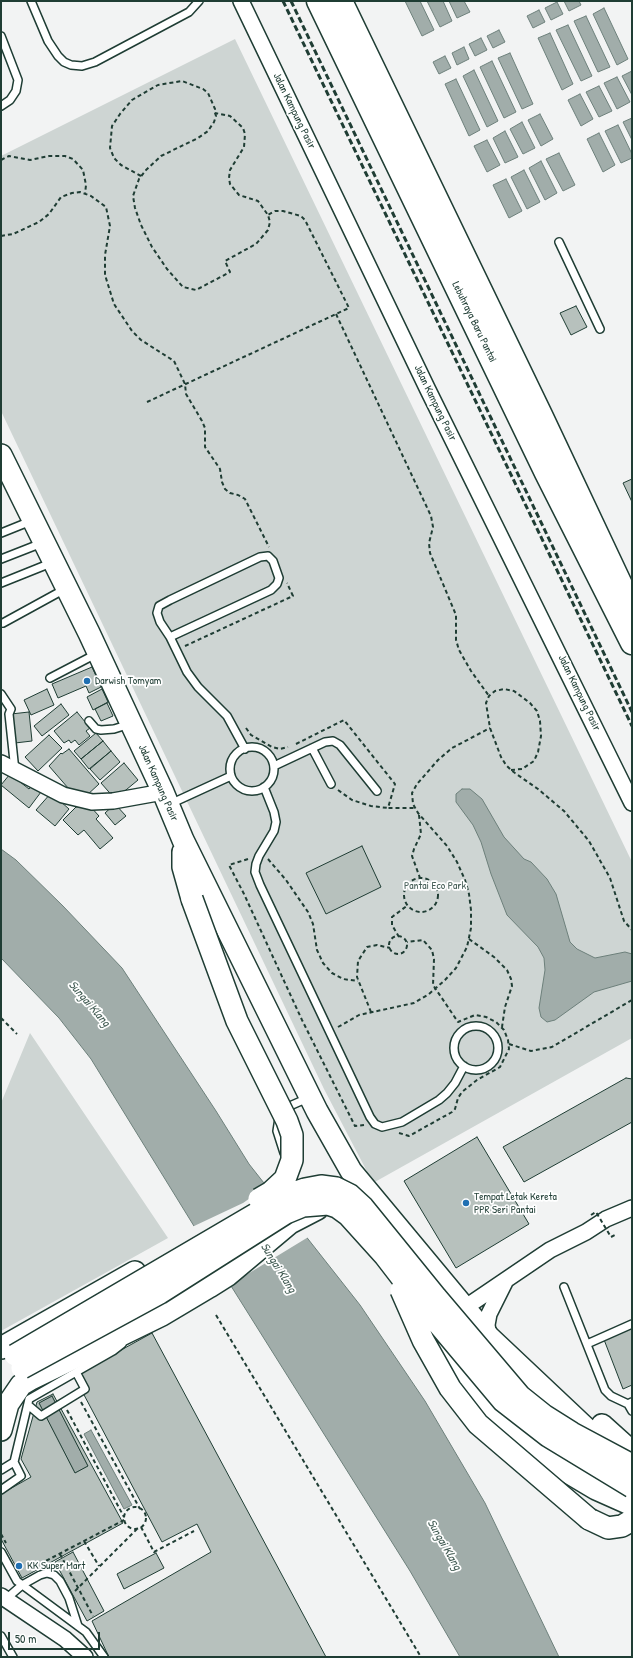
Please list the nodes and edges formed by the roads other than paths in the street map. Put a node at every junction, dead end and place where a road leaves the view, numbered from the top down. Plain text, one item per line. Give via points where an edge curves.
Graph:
1 (31, 1) edge
2 (199, 1) edge
3 (241, 1) edge
4 (318, 1) edge
5 (341, 1) edge
6 (1, 36) edge
7 (1, 106) edge
8 (559, 242) dead end
9 (600, 329) dead end
10 (1, 455) edge
11 (33, 520) junction
12 (1, 533) edge
13 (44, 543) junction
14 (1, 559) edge
15 (54, 562) junction
16 (1, 582) edge
17 (66, 588) junction
18 (632, 608) edge
19 (3, 623) dead end
20 (170, 636) junction
21 (632, 642) edge
22 (98, 653) junction
23 (50, 678) dead end
24 (1, 694) edge
25 (89, 721) dead end
26 (131, 724) junction
27 (312, 748) junction
28 (245, 749) junction
29 (1, 763) edge
30 (274, 766) junction
31 (15, 771) junction
32 (231, 776) junction
33 (331, 784) road end
34 (264, 787) junction
35 (377, 791) dead end
36 (166, 798) junction
37 (632, 803) edge
38 (183, 840) junction
39 (464, 1066) junction
40 (314, 1104) junction
41 (285, 1154) dead end
42 (328, 1204) junction
43 (269, 1207) junction
44 (246, 1208) junction
45 (632, 1208) edge
46 (385, 1256) junction
47 (506, 1280) junction
48 (116, 1283) junction
49 (564, 1286) dead end
50 (409, 1298) junction
51 (86, 1300) junction
52 (466, 1307) junction
53 (150, 1321) junction
54 (632, 1324) edge
55 (489, 1337) junction
56 (587, 1344) junction
57 (110, 1346) junction
58 (10, 1359) edge
59 (457, 1364) junction
60 (517, 1364) junction
61 (76, 1372) junction
62 (1, 1388) edge
63 (630, 1403) edge
64 (28, 1405) junction
65 (632, 1411) edge
66 (1, 1430) edge
67 (632, 1452) edge
68 (14, 1462) junction
69 (632, 1465) edge
70 (1, 1470) edge
71 (632, 1470) edge
72 (632, 1487) edge
73 (1, 1490) edge
74 (632, 1505) edge
75 (632, 1520) edge
76 (1, 1552) edge
77 (22, 1585) junction
78 (4, 1597) edge
79 (78, 1627) junction
80 (1, 1636) edge
81 (102, 1654) edge
82 (13, 1657) edge
83 (84, 1657) edge
84 (90, 1657) edge

1 - 2 lane via 58,56 71,65 82,66 95,62 189,12
3 - 37 street, Jalan Kampung Pasir via 428,390
4 - 21 highway, Lebuhraya Baru Pantai via 546,473
5 - 18 highway, Lebuhraya Baru Pantai via 538,407
6 - 7 lane via 18,80 16,92
8 - 9 lane
10 - 11 street, Jalan Kampung Pasir
11 - 12 lane
11 - 13 street, Jalan Kampung Pasir
13 - 14 lane
13 - 15 street, Jalan Kampung Pasir
15 - 16 lane
15 - 17 street, Jalan Kampung Pasir
17 - 19 lane
17 - 22 street, Jalan Kampung Pasir
20 - 20 lane via 160,622 157,613 159,606 260,557 268,556 273,561 279,578 271,590
20 - 28 lane via 187,672 227,716
22 - 23 lane
22 - 26 street, Jalan Kampung Pasir
24 - 31 lane via 11,710 9,714
25 - 26 lane via 96,729 101,730
26 - 36 street, Jalan Kampung Pasir
27 - 30 lane
27 - 33 lane
27 - 35 lane via 329,741 337,742
28 - 30 lane via 256,747 262,750 268,754
28 - 32 lane via 235,755
29 - 31 street
30 - 34 lane via 271,779
31 - 36 street via 63,795 92,802
32 - 34 lane via 235,783 248,790 255,791
32 - 36 lane
34 - 39 lane via 273,807 276,822 274,831 259,856 255,872 328,1032 366,1111 375,1124 382,1127 402,1122 439,1100 455,1083
36 - 38 street, Jalan Kampung Pasir
38 - 40 street, Jalan Kampung Pasir
38 - 44 street, bridge via 183,867 192,899 237,1021 292,1135 292,1160 285,1179 271,1192
39 - 39 lane via 458,1061 454,1047 460,1033 473,1026 488,1030 493,1034 498,1047 494,1060 477,1070
40 - 41 lane via 292,1105 279,1118 277,1131
40 - 50 street via 334,1168
40 - 52 street via 351,1171
42 - 46 street, bridge via 348,1215
42 - 53 street via 290,1223 228,1275
42 - 58 street, bridge via 303,1206 286,1213 166,1289
43 - 44 street
43 - 58 street, bridge
43 - 69 street, bridge via 288,1196 321,1186 336,1188 350,1195 367,1212 520,1396 572,1433
44 - 48 street via 200,1232
45 - 47 street via 606,1219 550,1250
46 - 72 street, bridge via 503,1401 548,1436
46 - 75 street, bridge via 423,1340 450,1388 478,1424 589,1519 608,1528 622,1526
47 - 52 street
47 - 55 street via 489,1314
48 - 51 street
48 - 53 street
49 - 56 lane
50 - 52 street via 418,1306 439,1313
50 - 59 street
51 - 57 street
51 - 58 street
52 - 55 street
52 - 59 street via 451,1327 448,1339 448,1345
53 - 57 street
54 - 56 lane
55 - 60 street
56 - 63 lane via 606,1392
57 - 61 lane
57 - 66 street via 21,1385 8,1404
58 - 62 street
59 - 74 street via 483,1402 532,1451 596,1490
60 - 67 street via 581,1406
60 - 71 street
61 - 64 lane via 30,1399
61 - 64 lane via 85,1389 77,1395 41,1416
63 - 65 lane
64 - 68 lane
68 - 70 lane
68 - 73 lane via 21,1476
76 - 77 lane via 17,1581
77 - 78 lane
77 - 79 lane
77 - 79 lane via 40,1575 54,1575 69,1598
78 - 83 street via 65,1639
79 - 81 lane via 88,1634
80 - 82 lane
81 - 84 lane

